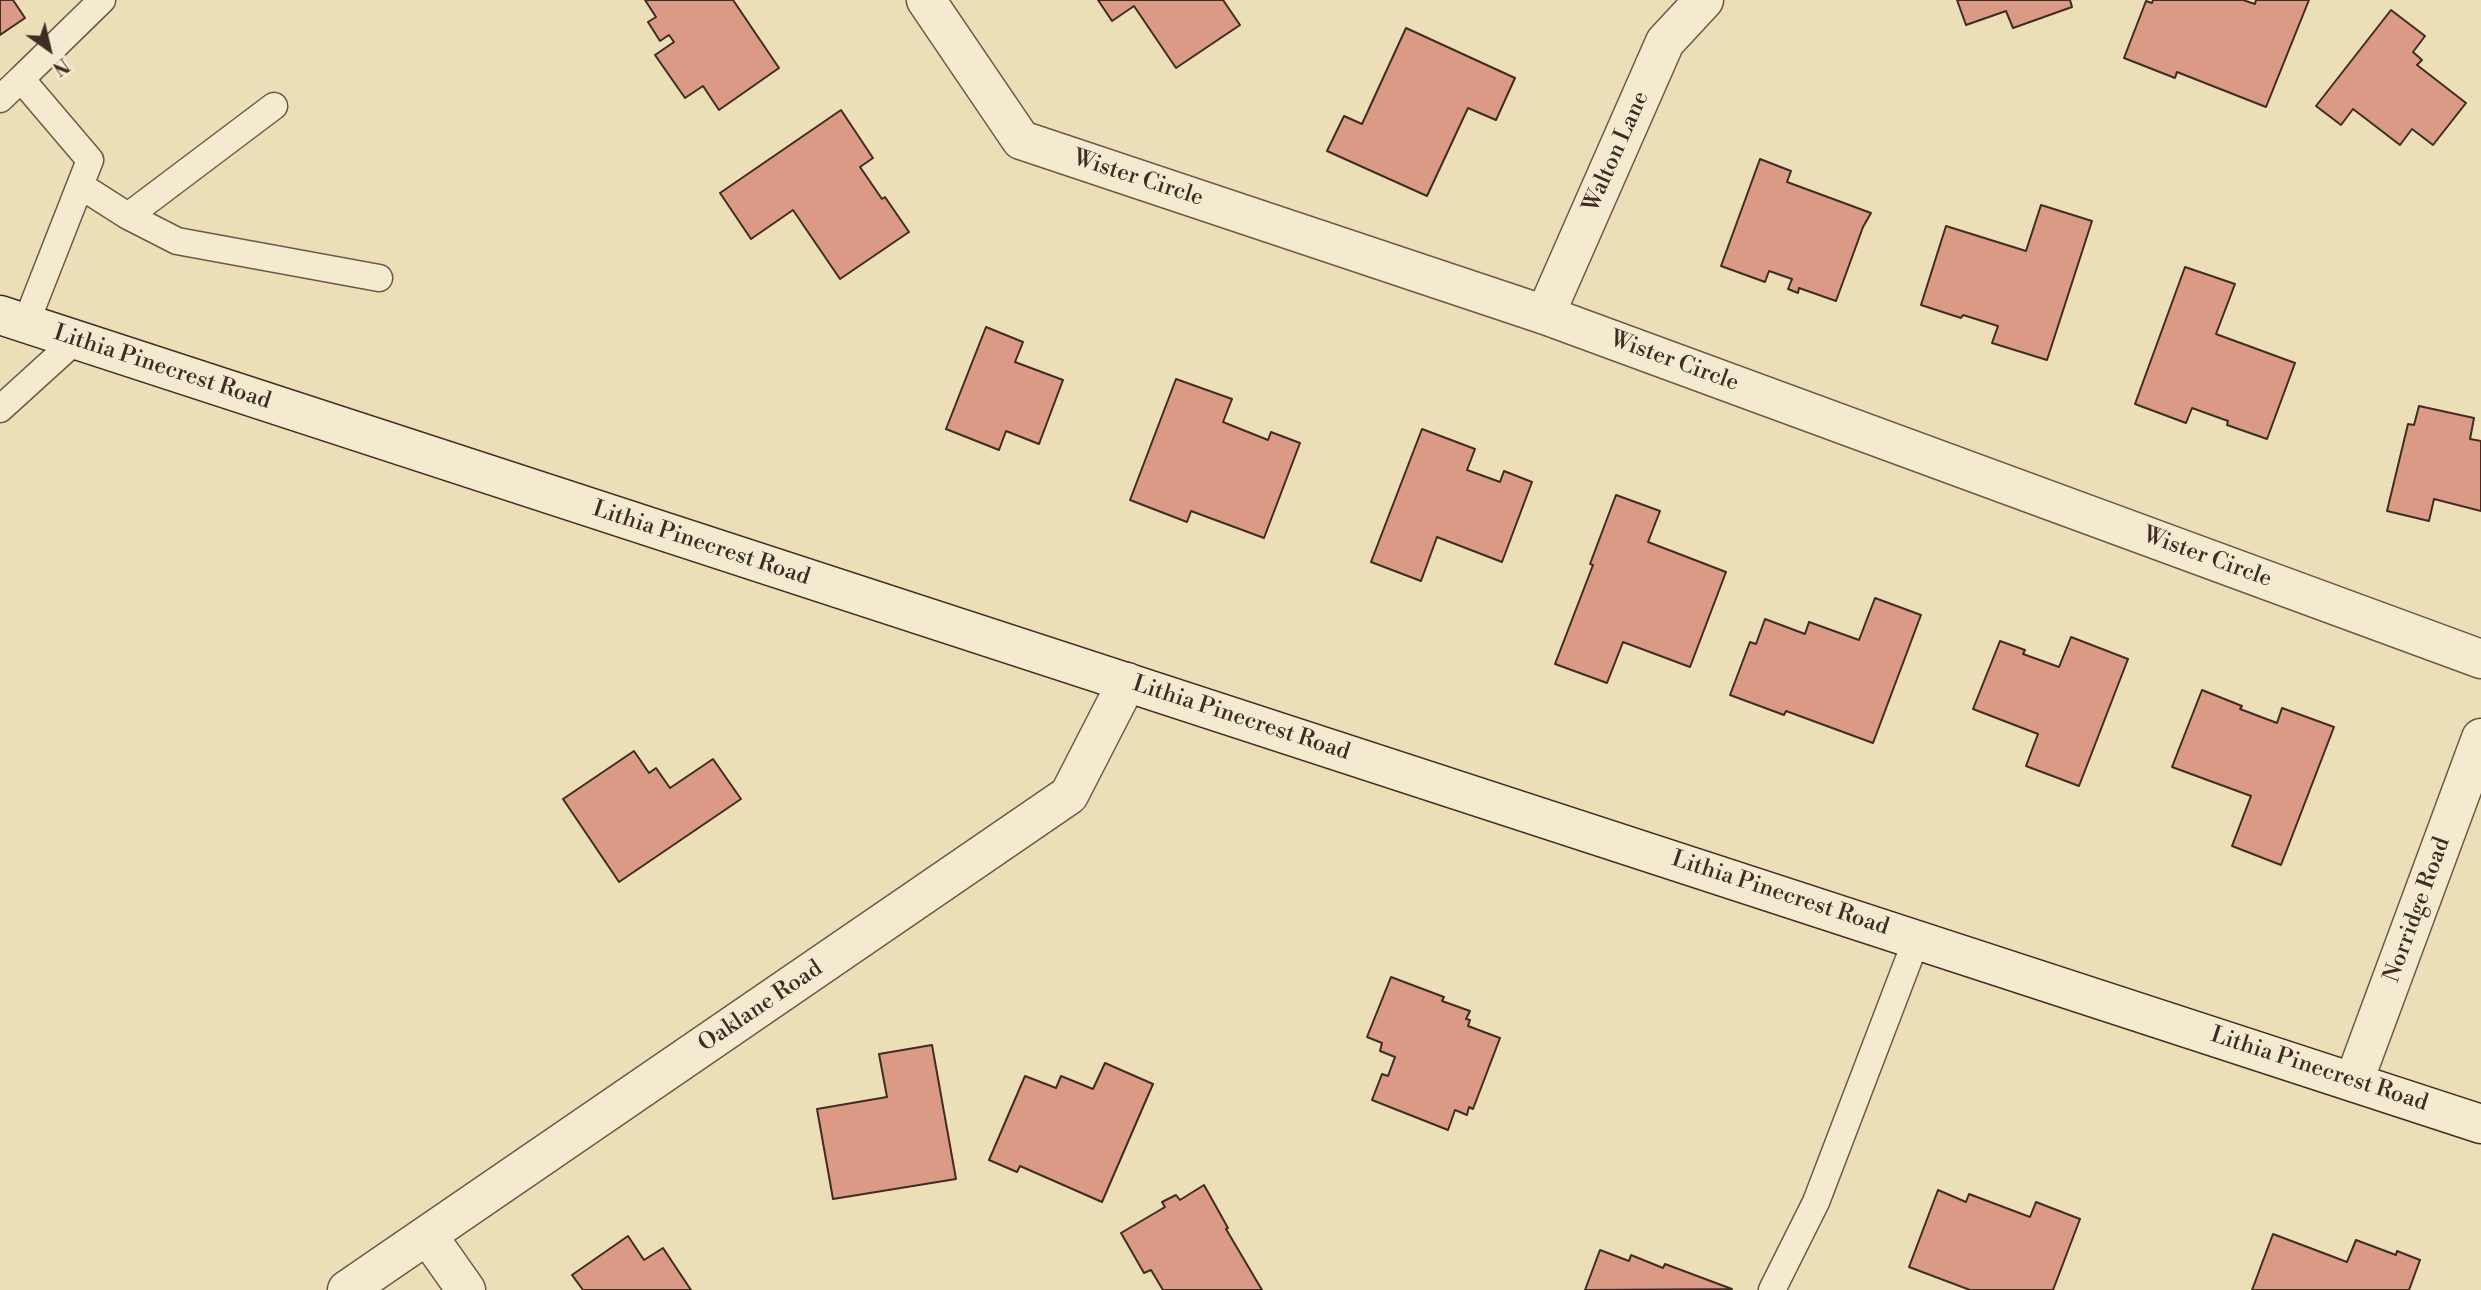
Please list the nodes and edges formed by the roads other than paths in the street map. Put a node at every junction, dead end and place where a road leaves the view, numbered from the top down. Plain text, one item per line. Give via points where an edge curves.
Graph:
1 (102, 0) edge
2 (926, 0) edge
3 (1704, 0) edge
4 (21, 79) junction
5 (0, 99) edge
6 (274, 106) dead end
7 (80, 186) junction
8 (128, 216) junction
9 (379, 278) dead end
10 (1545, 315) junction
11 (13, 319) edge
12 (76, 340) junction
13 (0, 409) edge
14 (2481, 659) edge
15 (1127, 682) junction
16 (2481, 738) edge
17 (1917, 938) junction
18 (2354, 1081) junction
19 (2481, 1124) edge
20 (428, 1236) junction
21 (347, 1290) edge
22 (466, 1290) edge
23 (1772, 1290) edge

1 - 4 lane
2 - 10 street, Wister Circle via 1021,140
3 - 10 street, Walton Lane via 1665,42
4 - 5 lane
4 - 7 lane via 90,160
6 - 8 lane
7 - 8 lane
7 - 11 lane
8 - 9 lane via 177,241
10 - 14 street, Wister Circle
11 - 12 street, Lithia Pinecrest Road
12 - 13 lane
12 - 15 street, Lithia Pinecrest Road
15 - 17 street, Lithia Pinecrest Road
15 - 20 street, Oaklane Road via 1069,795
16 - 18 street, Norridge Road
17 - 18 street, Lithia Pinecrest Road
17 - 23 lane via 1816,1202
18 - 19 street, Lithia Pinecrest Road
20 - 21 street, Oaklane Road
20 - 22 street

